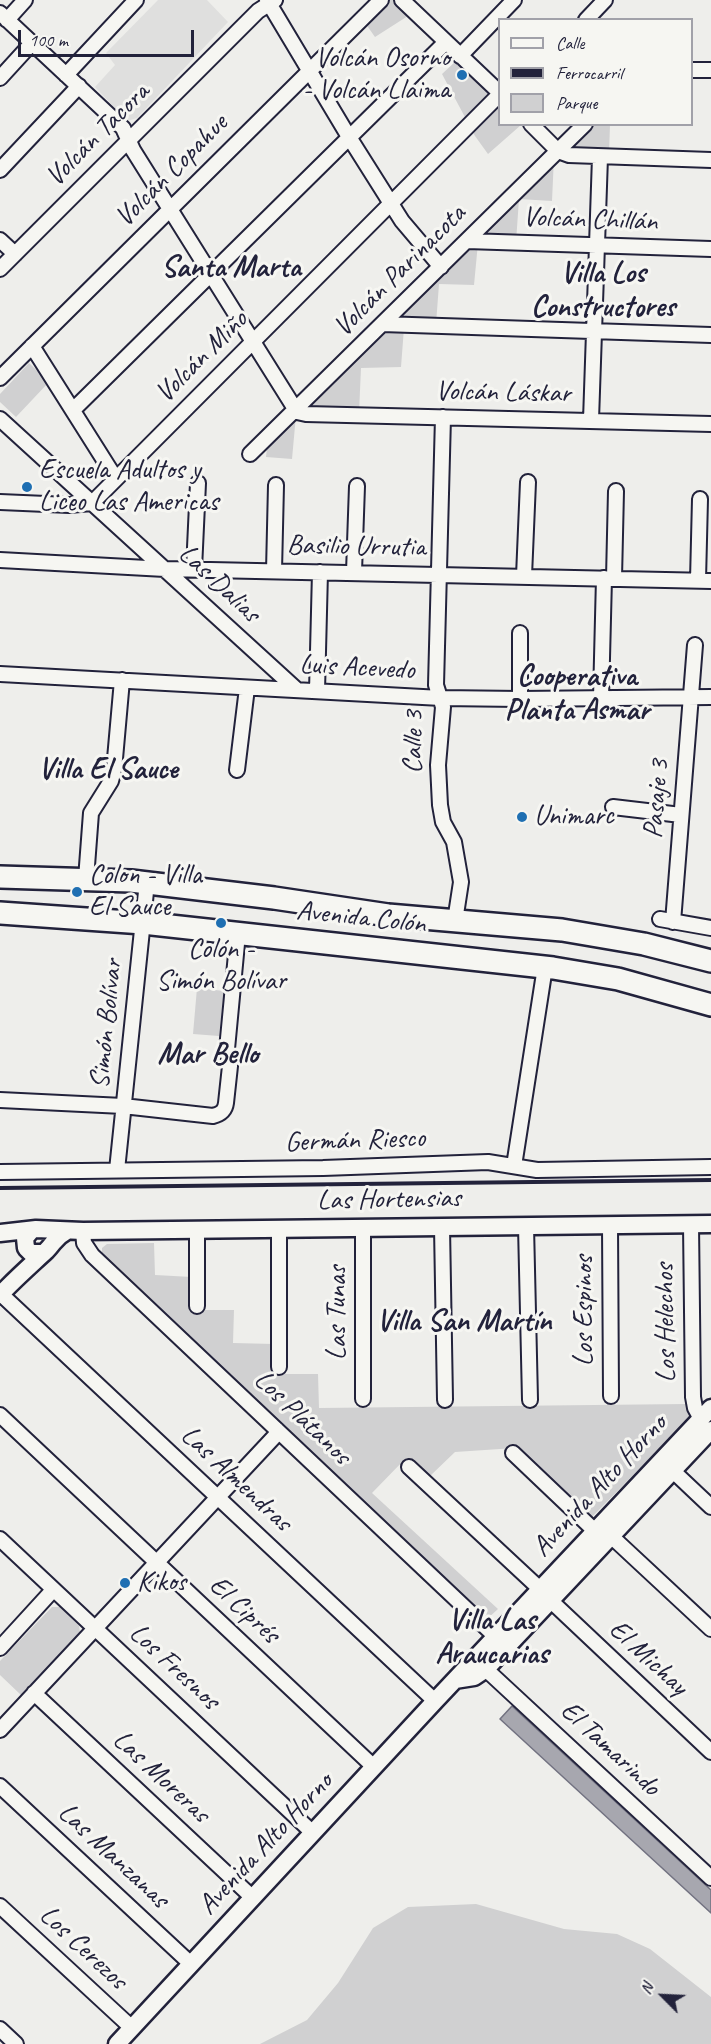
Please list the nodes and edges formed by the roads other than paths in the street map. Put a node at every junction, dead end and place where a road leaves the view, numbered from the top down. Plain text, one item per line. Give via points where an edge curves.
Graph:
1 (25, 0) edge
2 (136, 0) edge
3 (381, 0) edge
4 (514, 0) edge
5 (605, 0) edge
6 (266, 3) edge
7 (411, 3) edge
8 (3, 17) edge
9 (588, 18) edge
10 (446, 42) junction
11 (32, 43) junction
12 (460, 56) junction
13 (693, 70) edge
14 (711, 70) edge
15 (309, 71) junction
16 (66, 75) junction
17 (0, 78) edge
18 (79, 86) junction
19 (498, 91) edge
20 (498, 95) edge
21 (533, 126) edge
22 (583, 126) edge
23 (349, 137) junction
24 (129, 140) junction
25 (558, 151) junction
26 (600, 157) junction
27 (711, 160) edge
28 (0, 170) edge
29 (391, 203) junction
30 (170, 209) junction
31 (0, 240) edge
32 (467, 241) junction
33 (597, 245) junction
34 (711, 249) edge
35 (15, 254) junction
36 (441, 267) junction
37 (0, 269) edge
38 (210, 274) junction
39 (382, 324) junction
40 (594, 332) junction
41 (711, 335) edge
42 (253, 342) junction
43 (32, 346) junction
44 (0, 378) edge
45 (73, 410) junction
46 (295, 410) junction
47 (443, 417) junction
48 (0, 419) edge
49 (591, 420) junction
50 (711, 424) edge
51 (250, 454) dead end
52 (116, 479) junction
53 (528, 482) dead end
54 (198, 483) dead end
55 (276, 485) dead end
56 (357, 486) dead end
57 (616, 491) dead end
58 (700, 499) dead end
59 (0, 501) edge
60 (92, 503) junction
61 (0, 560) edge
62 (165, 568) junction
63 (195, 569) junction
64 (274, 571) junction
65 (320, 572) junction
66 (354, 572) junction
67 (439, 574) junction
68 (524, 576) junction
69 (609, 578) junction
70 (705, 580) edge
71 (520, 633) dead end
72 (695, 645) dead end
73 (0, 674) edge
74 (122, 681) junction
75 (247, 687) junction
76 (297, 690) junction
77 (317, 691) junction
78 (691, 697) junction
79 (711, 697) edge
80 (441, 698) junction
81 (602, 698) junction
82 (520, 699) junction
83 (237, 770) dead end
84 (613, 807) dead end
85 (681, 814) junction
86 (0, 877) edge
87 (86, 879) junction
88 (147, 882) junction
89 (0, 913) edge
90 (455, 921) junction
91 (143, 923) junction
92 (711, 928) edge
93 (238, 933) junction
94 (711, 961) edge
95 (545, 967) junction
96 (711, 1005) edge
97 (0, 1100) edge
98 (123, 1106) junction
99 (514, 1166) junction
100 (711, 1167) edge
101 (117, 1170) junction
102 (0, 1172) edge
103 (691, 1224) junction
104 (711, 1224) edge
105 (610, 1225) junction
106 (526, 1226) junction
107 (442, 1227) junction
108 (363, 1228) junction
109 (279, 1229) junction
110 (196, 1230) junction
111 (75, 1231) junction
112 (2, 1233) edge
113 (36, 1242) junction
114 (0, 1294) edge
115 (197, 1306) dead end
116 (279, 1367) dead end
117 (612, 1396) dead end
118 (363, 1399) dead end
119 (445, 1400) dead end
120 (530, 1400) dead end
121 (0, 1415) edge
122 (708, 1419) edge
123 (277, 1430) junction
124 (513, 1453) dead end
125 (409, 1467) dead end
126 (673, 1471) junction
127 (218, 1497) junction
128 (711, 1507) edge
129 (595, 1531) junction
130 (611, 1536) junction
131 (0, 1539) edge
132 (156, 1562) junction
133 (53, 1590) junction
134 (546, 1595) junction
135 (95, 1628) junction
136 (711, 1629) edge
137 (496, 1636) junction
138 (0, 1648) edge
139 (480, 1664) junction
140 (34, 1693) junction
141 (435, 1701) junction
142 (0, 1730) edge
143 (711, 1752) edge
144 (374, 1767) junction
145 (0, 1786) edge
146 (313, 1833) junction
147 (711, 1878) edge
148 (253, 1898) junction
149 (0, 1906) edge
150 (191, 1964) junction
151 (132, 2028) junction
152 (0, 2029) edge
153 (16, 2044) edge
154 (117, 2044) edge

1 - 8 street
2 - 16 street
3 - 15 street, Volcán Copahue
4 - 12 street
5 - 9 street
6 - 15 street
6 - 24 street, Volcán Tacora
7 - 10 street
8 - 11 street
10 - 12 street
10 - 23 street
11 - 16 street
11 - 17 street
12 - 19 street
13 - 14 street
15 - 23 street
15 - 30 street, Volcán Copahue
16 - 18 street
18 - 24 street via 123,128
18 - 28 street
20 - 29 street, Volcán Miño
21 - 25 street
22 - 25 street, Volcán Parinacota
23 - 29 street
23 - 38 street
24 - 30 street
24 - 35 street, Volcán Tacora
25 - 26 street via 568,156
25 - 32 street, Volcán Parinacota
26 - 27 street
26 - 33 street
29 - 36 street via 414,238
29 - 42 street, Volcán Miño
30 - 38 street
30 - 43 street, Volcán Copahue
31 - 35 street
32 - 33 street, Volcán Chillán
32 - 36 street, Volcán Parinacota
33 - 34 street, Volcán Chillán
33 - 40 street
35 - 37 street, Volcán Tacora
36 - 39 street, Volcán Parinacota
38 - 42 street
38 - 45 street
39 - 40 street
39 - 46 street, Volcán Parinacota
40 - 41 street
40 - 49 street
42 - 46 street
42 - 52 street, Volcán Miño
43 - 44 street, Volcán Copahue
43 - 45 street
45 - 52 street
46 - 47 street, Volcán Láskar via 306,414
46 - 51 street, Volcán Parinacota
47 - 49 street, Volcán Láskar
47 - 67 street, Calle 3
48 - 60 street, Las Dalias
49 - 50 street, Volcán Láskar
52 - 60 street, Volcán Miño
53 - 68 street
54 - 63 street
55 - 64 street
56 - 66 street
57 - 69 street
58 - 70 street
59 - 60 street
60 - 62 street, Las Dalias
61 - 62 street, Basilio Urrutia
62 - 63 street, Basilio Urrutia
62 - 76 street, Las Dalias
63 - 64 street, Basilio Urrutia
64 - 65 street, Basilio Urrutia
65 - 66 street, Basilio Urrutia
65 - 77 street
66 - 67 street, Basilio Urrutia
67 - 68 street, Basilio Urrutia
67 - 80 street, Calle 3 via 436,685
68 - 69 street, Basilio Urrutia
69 - 70 street, Basilio Urrutia
69 - 81 street
71 - 82 street
72 - 78 street, Pasaje 3
73 - 74 street, Luis Acevedo
74 - 75 street, Luis Acevedo
74 - 87 street via 114,770 91,813
75 - 76 street, Luis Acevedo
75 - 83 street
76 - 77 street, Luis Acevedo
77 - 80 street, Luis Acevedo
78 - 79 street, Luis Acevedo
78 - 81 street, Luis Acevedo
78 - 85 street, Pasaje 3
80 - 82 street, Luis Acevedo
80 - 90 street, Calle 3 via 440,805 443,822 454,842 461,882
81 - 82 street, Luis Acevedo
84 - 85 street
85 - 92 street, Pasaje 3 via 666,920
86 - 87 main road, Avenida Colón
87 - 88 main road, Avenida Colón
88 - 90 main road, Avenida Colón
88 - 91 street, Simón Bolívar
89 - 91 main road, Avenida Colón
90 - 94 main road, Avenida Colón via 594,935
91 - 93 main road, Avenida Colón
91 - 98 street, Simón Bolívar
93 - 95 main road, Avenida Colón
93 - 98 street via 223,1112 213,1116
95 - 96 main road, Avenida Colón via 618,980
95 - 99 street
97 - 98 street
98 - 101 street, Simón Bolívar
99 - 100 street, Germán Riesco via 537,1170
99 - 101 street, Germán Riesco via 488,1162
101 - 102 street, Germán Riesco
103 - 104 street, Las Hortensias
103 - 105 street, Las Hortensias
103 - 122 street, Los Helechos via 693,1397 695,1408
105 - 106 street, Las Hortensias
105 - 117 street, Los Espinos
106 - 107 street, Las Hortensias
106 - 120 street
107 - 108 street, Las Hortensias
107 - 119 street
108 - 109 street, Las Hortensias
108 - 118 street, Las Tunas
109 - 110 street, Las Hortensias
109 - 116 street
110 - 111 street, Las Hortensias
110 - 115 street
111 - 113 street, Las Hortensias
111 - 123 street, Los Plátanos via 88,1251
112 - 113 street, Las Hortensias
113 - 114 street via 22,1272
114 - 127 street, Las Almendras
121 - 132 street, El Ciprés
122 - 126 street, Avenida Alto Horno
122 - 129 street, Avenida Alto Horno
123 - 127 street
123 - 137 street, Los Plátanos
124 - 129 street
125 - 134 street, El Michay
126 - 128 street
126 - 130 street, Avenida Alto Horno
127 - 132 street
127 - 141 street, Las Almendras
129 - 134 street, Avenida Alto Horno
130 - 134 street, Avenida Alto Horno
130 - 136 street
131 - 133 street, Los Fresnos
132 - 135 street
132 - 144 street, El Ciprés
133 - 135 street, Los Fresnos
133 - 138 street
134 - 137 street, Avenida Alto Horno
134 - 139 street, Avenida Alto Horno
134 - 143 street, El Michay
135 - 140 street
135 - 146 street, Los Fresnos
137 - 139 street, Avenida Alto Horno
139 - 141 street, Avenida Alto Horno via 455,1680
139 - 147 street, El Tamarindo
140 - 142 street
140 - 148 street, Las Moreras
141 - 144 street, Avenida Alto Horno
144 - 146 street, Avenida Alto Horno
145 - 150 street, Las Manzanas
146 - 148 street, Avenida Alto Horno
148 - 150 street, Avenida Alto Horno
149 - 151 street, Los Cerezos
150 - 151 street, Avenida Alto Horno
151 - 154 street, Avenida Alto Horno
152 - 153 street

